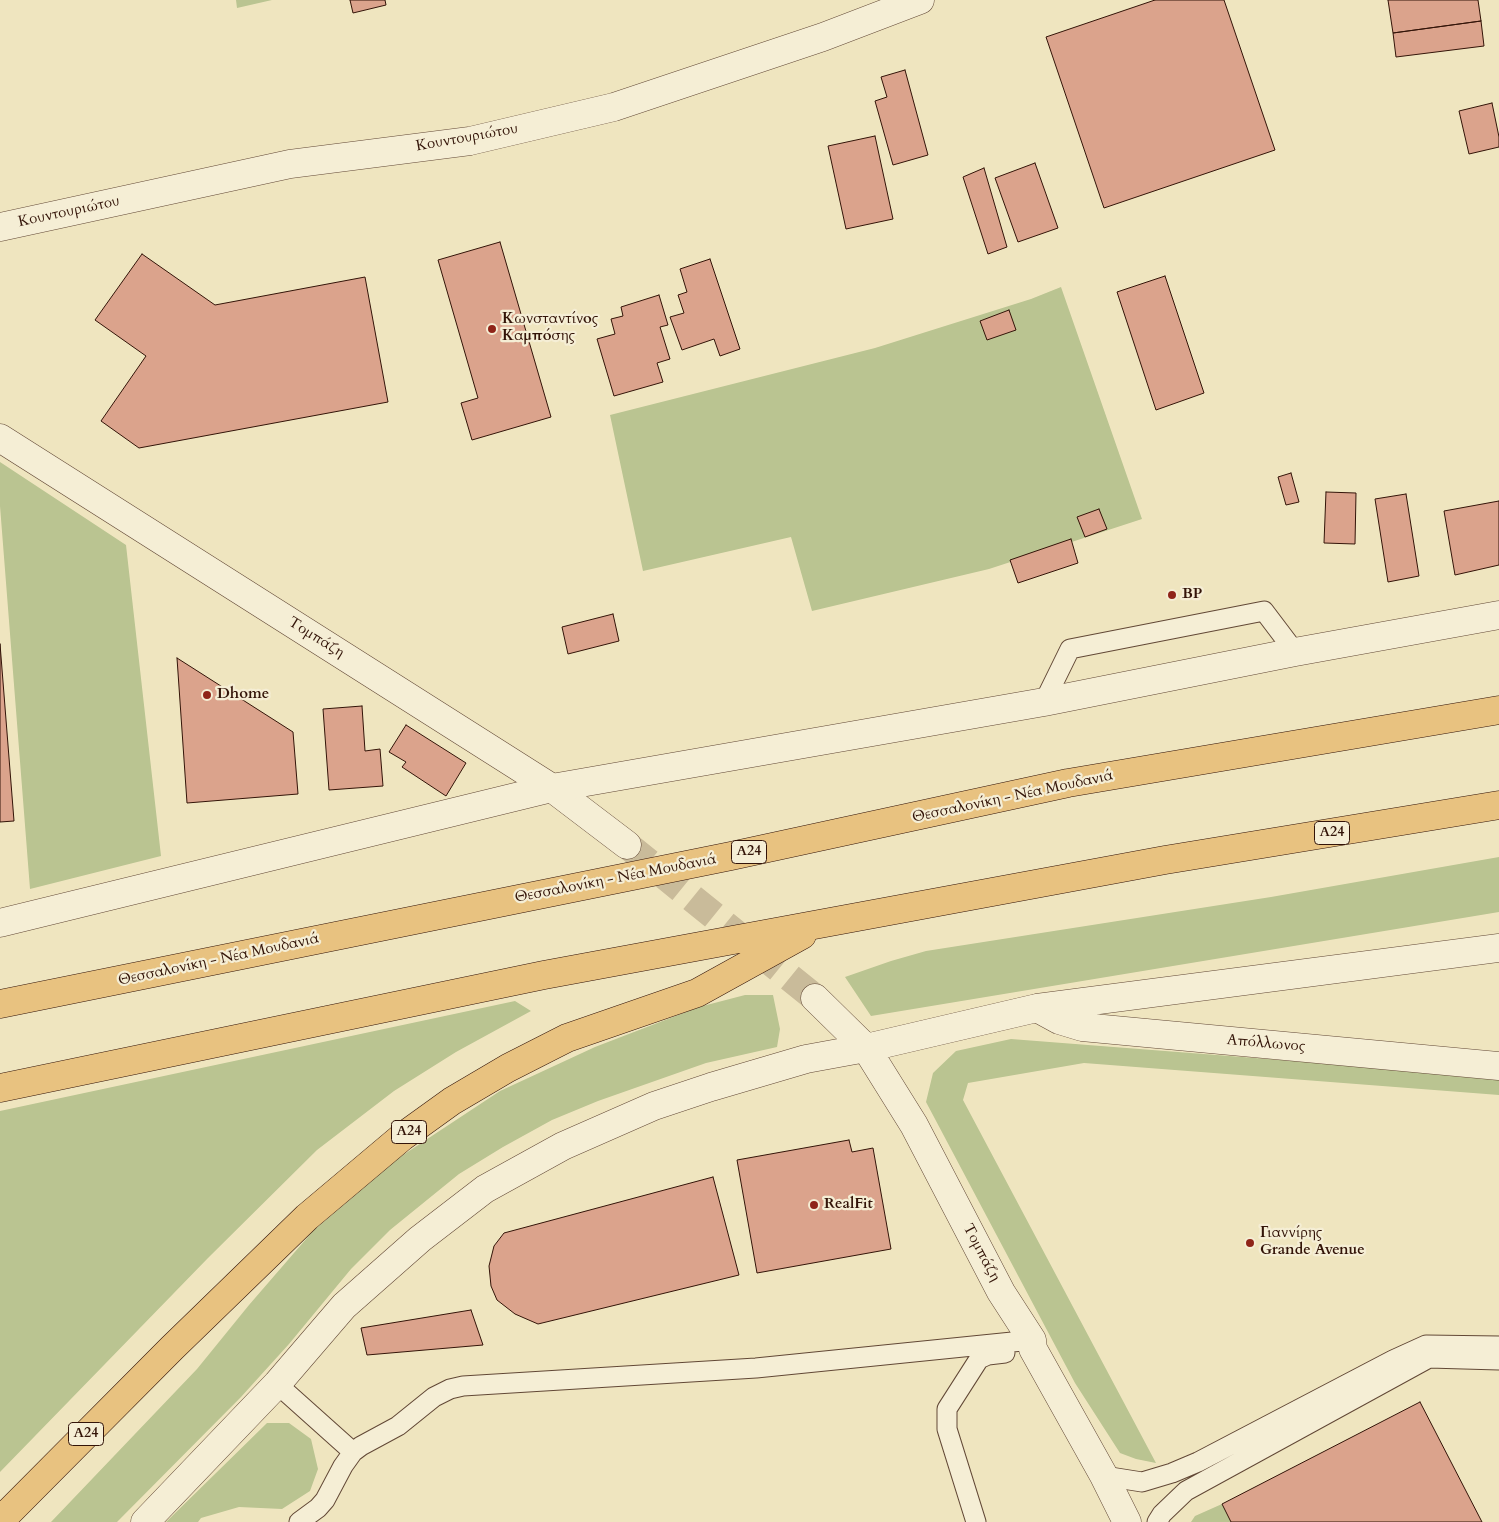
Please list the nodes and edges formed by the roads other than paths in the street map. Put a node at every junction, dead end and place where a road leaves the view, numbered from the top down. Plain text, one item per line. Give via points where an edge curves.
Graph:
1 (920, 0) edge
2 (0, 227) edge
3 (0, 438) edge
4 (1499, 615) edge
5 (1295, 652) junction
6 (1044, 702) junction
7 (1499, 710) edge
8 (552, 788) junction
9 (1499, 805) edge
10 (627, 845) tunnel mouth
11 (0, 924) edge
12 (820, 924) junction
13 (1499, 948) edge
14 (815, 998) tunnel mouth
15 (0, 1004) edge
16 (1037, 1008) junction
17 (866, 1048) junction
18 (1499, 1066) edge
19 (0, 1088) edge
20 (1033, 1344) junction
21 (1499, 1346) edge
22 (1499, 1360) edge
23 (277, 1384) junction
24 (353, 1452) junction
25 (1104, 1476) junction
26 (0, 1521) edge
27 (145, 1522) edge
28 (299, 1522) edge
29 (976, 1522) edge
30 (1128, 1522) edge
31 (1157, 1522) edge

1 - 2 street, Κουντουριώτου via 823,37 614,107 470,140 290,164
3 - 8 street, Τομπάζη
4 - 5 street
5 - 6 street
5 - 6 lane via 1264,611 1090,645 1070,649
6 - 8 street
7 - 15 highway, Θεσσαλονίκη - Νέα Μουδανιά / Α24 via 1068,783 722,858
8 - 10 street, Τομπάζη
8 - 11 street
9 - 12 highway, Α24 via 1165,860
12 - 19 highway via 544,975
12 - 26 highway, Α24 via 696,993 567,1038 516,1063 452,1101 409,1132 307,1217
13 - 16 street
14 - 17 street, Τομπάζη
16 - 17 street
16 - 18 street, Απόλλωνος via 1082,1027
17 - 20 street, Τομπάζη via 914,1126 1001,1292
17 - 23 street via 806,1059 654,1106 563,1146 485,1190 420,1240 344,1306
20 - 24 lane via 756,1368 463,1386 434,1396 398,1426
20 - 25 street, Τομπάζη
20 - 29 lane via 979,1359 947,1409 947,1429
21 - 25 lane via 1426,1344 1172,1473 1142,1482
22 - 31 lane via 1430,1358 1186,1491
23 - 24 lane
23 - 27 street
24 - 28 lane via 325,1500
25 - 30 street, Τομπάζη

